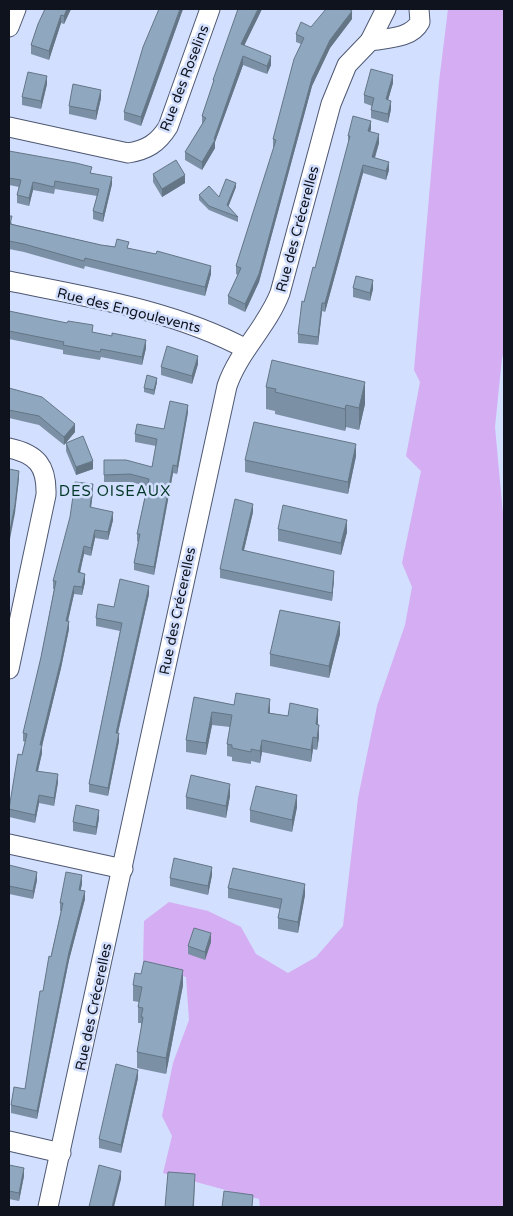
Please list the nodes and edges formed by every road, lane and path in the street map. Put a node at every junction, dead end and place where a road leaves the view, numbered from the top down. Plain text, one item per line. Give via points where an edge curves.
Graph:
1 (16, 9) edge
2 (210, 9) edge
3 (386, 9) edge
4 (418, 9) edge
5 (9, 27) edge
6 (370, 41) junction
7 (9, 128) edge
8 (9, 281) edge
9 (246, 349) junction
10 (9, 448) edge
11 (9, 669) edge
12 (9, 844) edge
13 (123, 869) junction
14 (9, 1141) edge
15 (60, 1153) junction
16 (48, 1207) edge

1 - 5 street
2 - 7 street, Rue des Roselins via 168,127 152,146 128,154
3 - 6 street, Rue des Crécerelles
4 - 6 street via 420,22 413,31
6 - 9 street, Rue des Crécerelles via 347,65 338,83 284,284 270,314
8 - 9 street, Rue des Engoulevents via 108,302 206,329
9 - 13 street, Rue des Crécerelles via 232,372 223,400
10 - 11 street via 28,453 40,464 46,479 46,495
12 - 13 street
13 - 15 street, Rue des Crécerelles
14 - 15 street
15 - 16 street, Rue des Crécerelles

